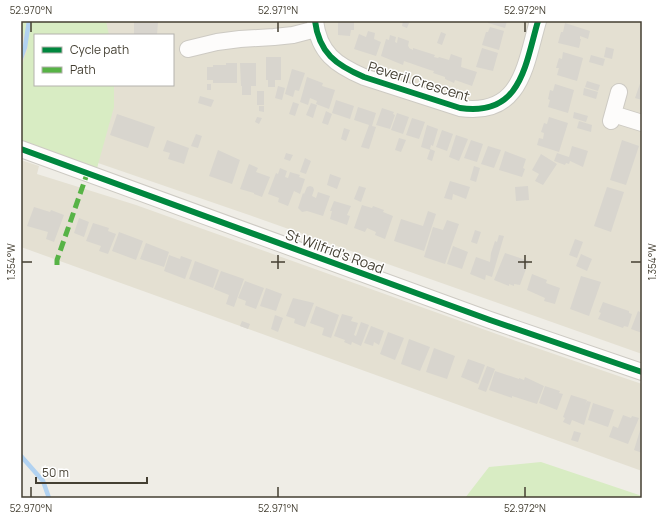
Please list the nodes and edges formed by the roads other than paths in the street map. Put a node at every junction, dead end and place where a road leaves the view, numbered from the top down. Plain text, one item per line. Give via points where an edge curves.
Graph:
1 (538, 21) edge
2 (315, 25) edge
3 (186, 49) dead end
4 (619, 92) dead end
5 (642, 123) edge
6 (21, 149) edge
7 (642, 372) edge

1 - 2 street, Peveril Crescent via 519,83 505,99 479,110 460,108 349,71 328,55 321,45
2 - 3 street via 293,35 225,41
4 - 5 street via 612,118
6 - 7 street, St Wilfrid's Road via 490,320

